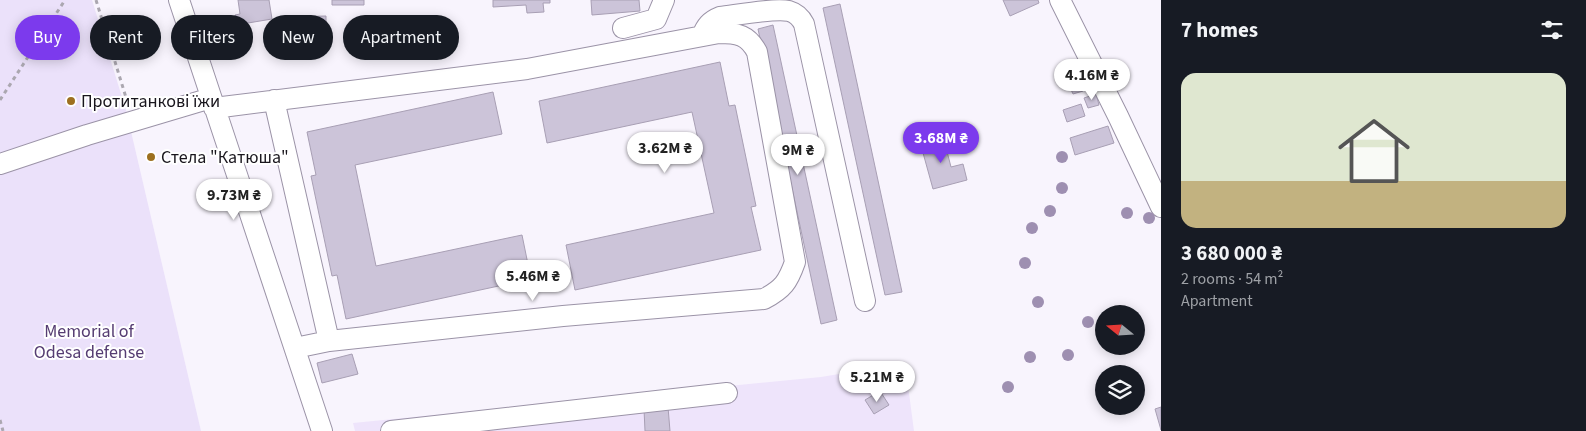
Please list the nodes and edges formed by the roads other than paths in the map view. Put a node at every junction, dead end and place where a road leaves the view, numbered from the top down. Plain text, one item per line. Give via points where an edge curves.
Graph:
1 (179, 0) edge
2 (664, 0) edge
3 (1060, 0) edge
4 (623, 28) dead end
5 (702, 36) junction
6 (274, 100) junction
7 (212, 103) junction
8 (0, 164) edge
9 (1161, 207) edge
10 (865, 301) dead end
11 (329, 341) junction
12 (295, 348) junction
13 (727, 393) dead end
14 (322, 431) edge
15 (391, 431) edge

1 - 7 street
2 - 4 street via 656,19
3 - 9 street
5 - 6 street via 527,69
5 - 10 street via 712,20 720,17 778,11 790,11 800,17
5 - 11 street via 719,33 742,36 752,42 756,52 795,262 788,280 775,293 764,299
6 - 7 street
6 - 11 street
7 - 8 street via 133,121
7 - 12 street
11 - 12 street
12 - 14 street
13 - 15 street

